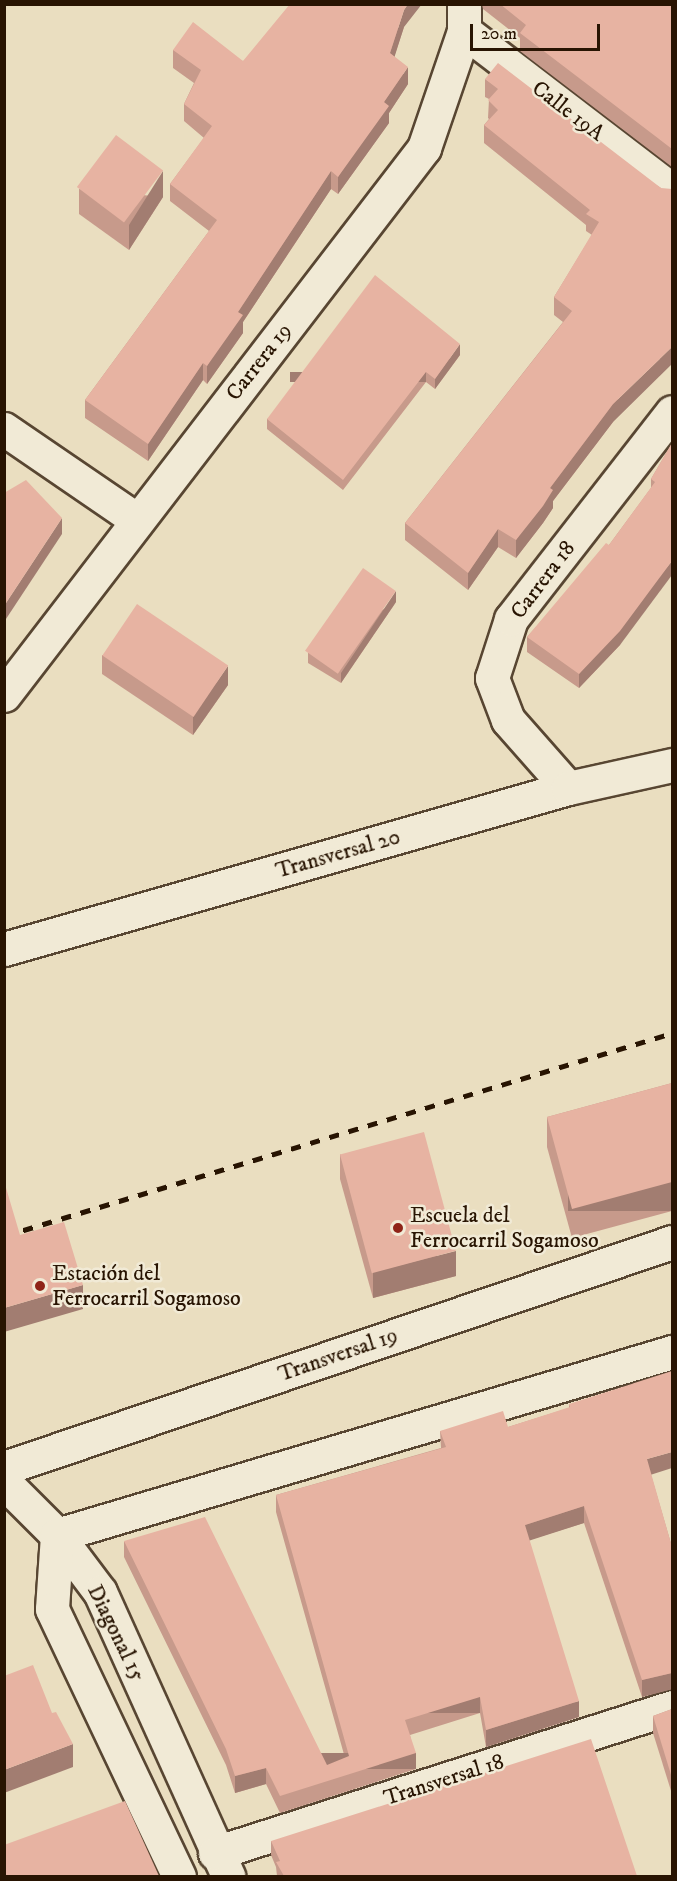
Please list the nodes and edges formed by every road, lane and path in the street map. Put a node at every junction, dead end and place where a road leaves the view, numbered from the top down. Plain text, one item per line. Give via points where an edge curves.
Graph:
1 (464, 18) edge
2 (672, 190) edge
3 (672, 412) edge
4 (4, 429) edge
5 (137, 520) junction
6 (4, 695) edge
7 (672, 765) edge
8 (568, 788) junction
9 (4, 949) edge
10 (672, 1242) edge
11 (672, 1352) edge
12 (4, 1467) edge
13 (4, 1482) edge
14 (57, 1536) junction
15 (672, 1707) edge
16 (222, 1865) edge
17 (179, 1876) edge

1 - 2 street, Calle 19A
1 - 5 street, Carrera 19 via 424,148
3 - 8 street, Carrera 18 via 511,619 492,678 508,720
4 - 5 street
5 - 6 street, Carrera 19
7 - 8 street, Transversal 20
8 - 9 street, Transversal 20
10 - 12 street, Transversal 19
11 - 14 street
13 - 14 street
14 - 16 street, Diagonal 15 via 100,1592
14 - 17 street, Diagonal 15 via 52,1609
15 - 16 street, Transversal 18

